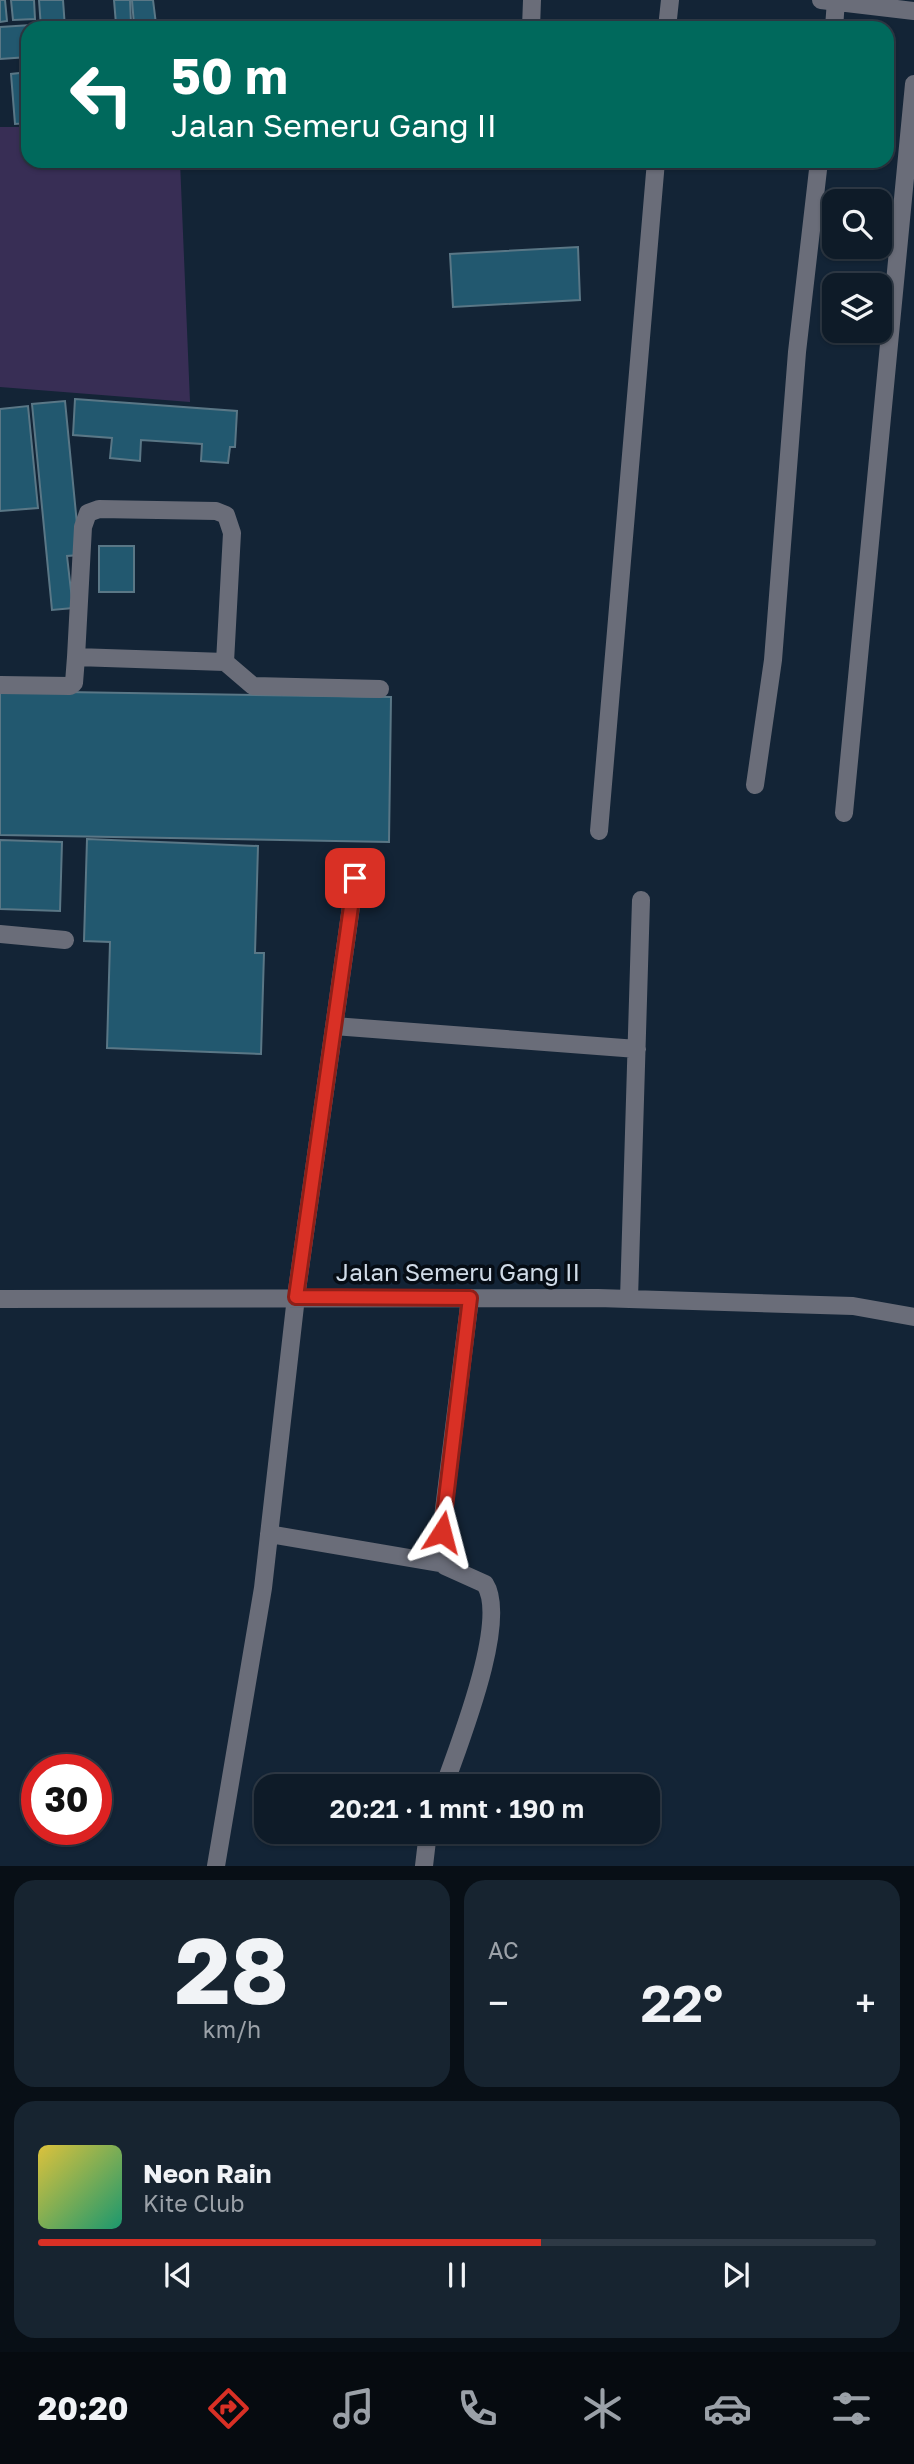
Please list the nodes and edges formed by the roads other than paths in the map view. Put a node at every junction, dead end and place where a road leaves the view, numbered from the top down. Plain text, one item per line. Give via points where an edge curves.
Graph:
1 (532, 0) edge
2 (670, 0) edge
3 (831, 1) edge
4 (914, 10) edge
5 (531, 21) edge
6 (668, 21) edge
7 (833, 21) edge
8 (914, 85) edge
9 (655, 168) edge
10 (818, 168) edge
11 (76, 657) junction
12 (225, 662) junction
13 (0, 685) edge
14 (380, 689) dead end
15 (755, 785) dead end
16 (844, 813) dead end
17 (599, 831) dead end
18 (355, 878) dead end
19 (642, 900) dead end
20 (0, 934) edge
21 (65, 940) dead end
22 (334, 1026) junction
23 (637, 1049) junction
24 (296, 1297) junction
25 (470, 1298) junction
26 (0, 1299) edge
27 (629, 1299) junction
28 (914, 1317) edge
29 (269, 1534) junction
30 (439, 1563) junction
31 (448, 1774) edge
32 (427, 1844) edge
33 (216, 1866) edge
34 (424, 1866) edge

1 - 5 street
2 - 6 street
3 - 4 street
3 - 7 street
8 - 16 street
9 - 17 street
10 - 15 street via 797,352 773,660
11 - 12 street
11 - 12 street via 83,527 88,513 99,509 216,511 226,515 232,533
11 - 13 street via 70,686
12 - 14 street via 253,686
18 - 22 street
19 - 23 street
20 - 21 street
22 - 23 street
22 - 24 street
23 - 27 street
24 - 25 street, Jalan Semeru Gang II
24 - 26 street, Jalan Semeru Gang II
24 - 29 street
25 - 27 street, Jalan Semeru Gang II
25 - 30 street
27 - 28 street, Jalan Semeru Gang II via 853,1307
29 - 30 street
29 - 33 street
30 - 31 street via 485,1584 492,1600 487,1656
32 - 34 street

